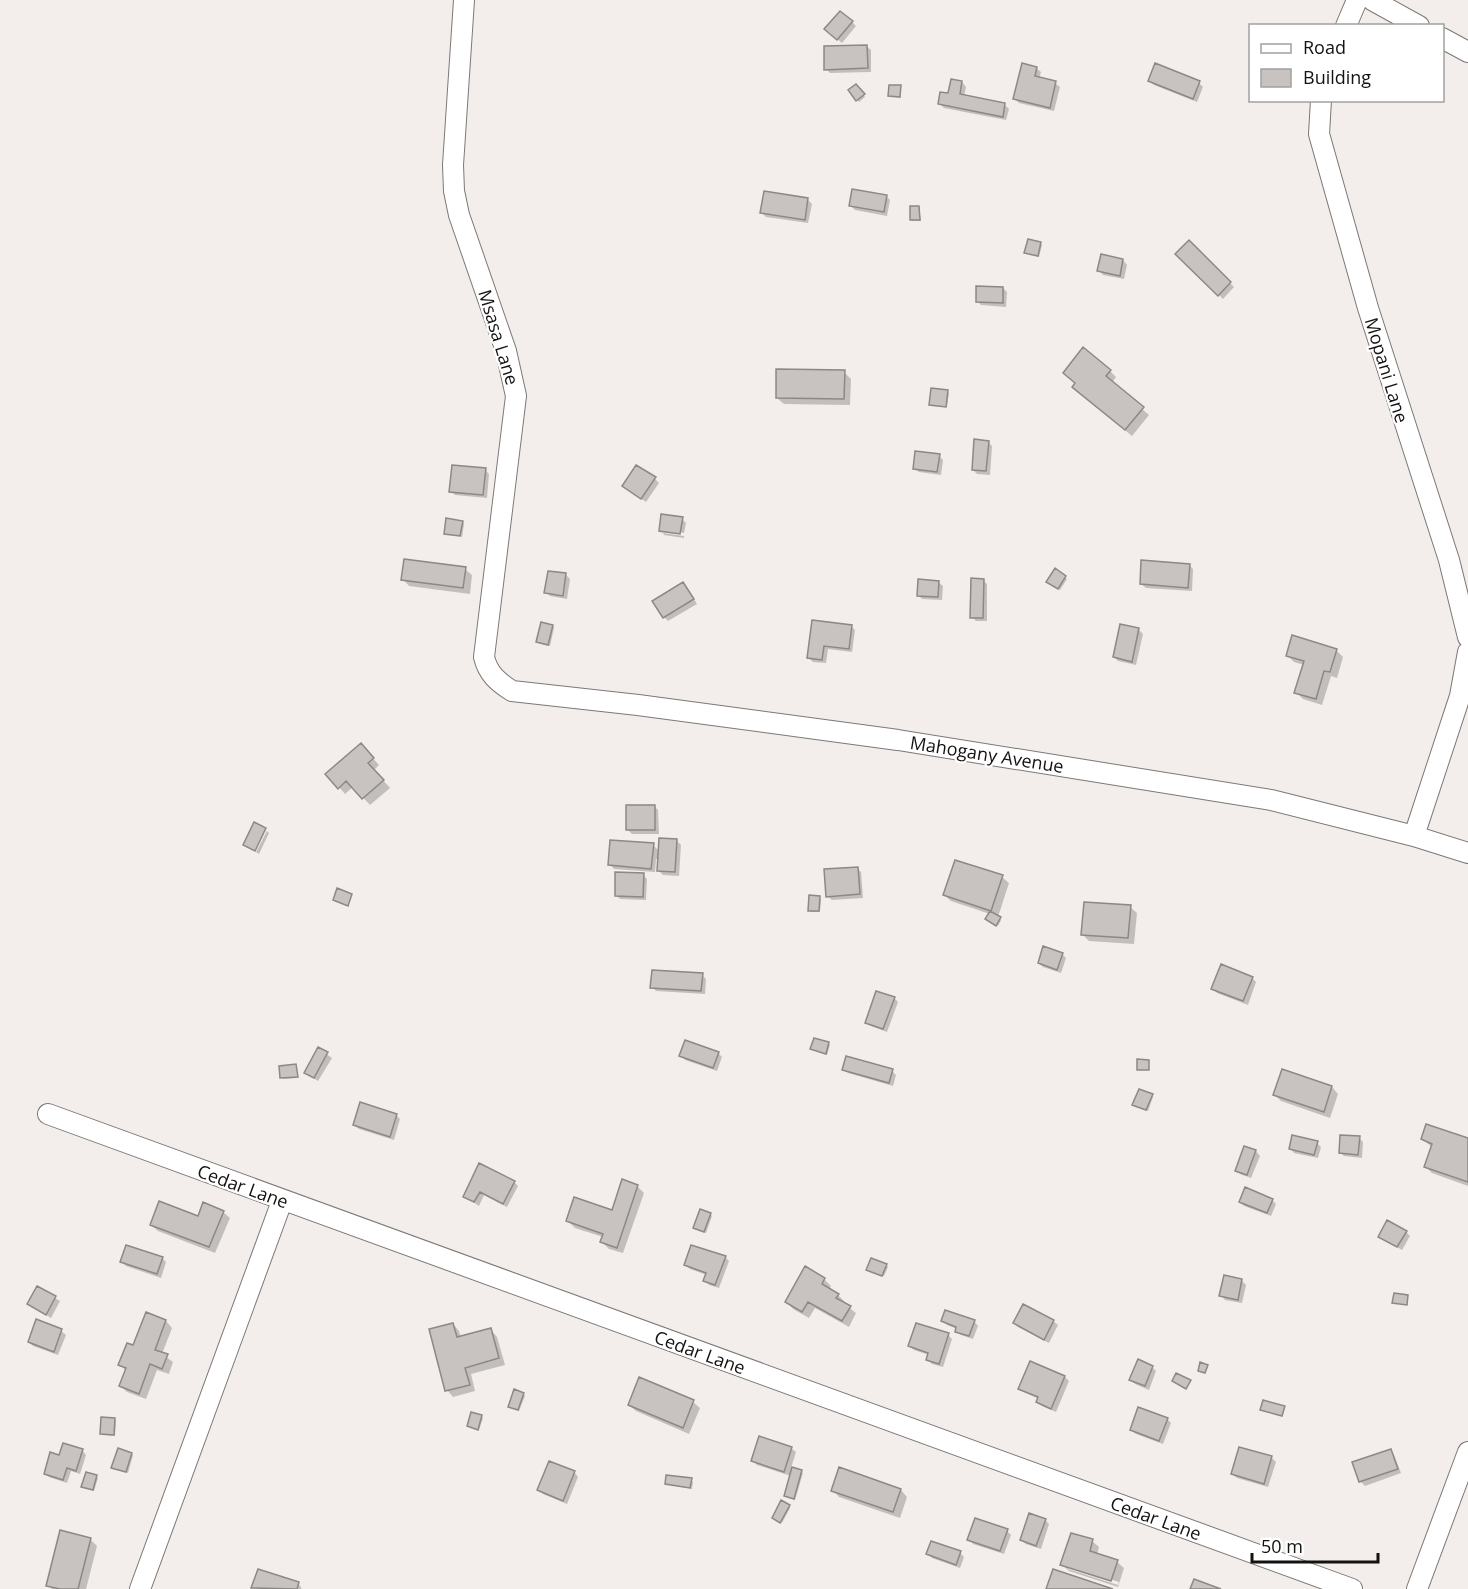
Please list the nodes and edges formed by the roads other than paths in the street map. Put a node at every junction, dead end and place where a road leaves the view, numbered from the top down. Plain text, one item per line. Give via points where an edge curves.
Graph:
1 (464, 0) edge
2 (1358, 0) edge
3 (1372, 0) edge
4 (1347, 24) edge
5 (1415, 24) edge
6 (1444, 39) edge
7 (1468, 52) edge
8 (1321, 102) edge
9 (1468, 637) edge
10 (1468, 651) edge
11 (496, 680) joint
12 (1414, 836) junction
13 (1468, 853) edge
14 (48, 1114) dead end
15 (282, 1201) junction
16 (1468, 1452) edge
17 (140, 1589) edge
18 (1352, 1589) edge
19 (1417, 1589) edge

1 - 11 street, Msasa Lane via 454,191 506,351 516,396 484,657
2 - 4 street
3 - 5 street
6 - 7 street
8 - 9 street, Mopani Lane via 1319,134 1368,308 1449,560
10 - 12 street via 1460,696
11 - 12 street, Mahogany Avenue via 512,691 898,740 1260,798
12 - 13 street, Mahogany Avenue
14 - 15 street, Cedar Lane
15 - 17 street
15 - 18 street, Cedar Lane
16 - 19 street

